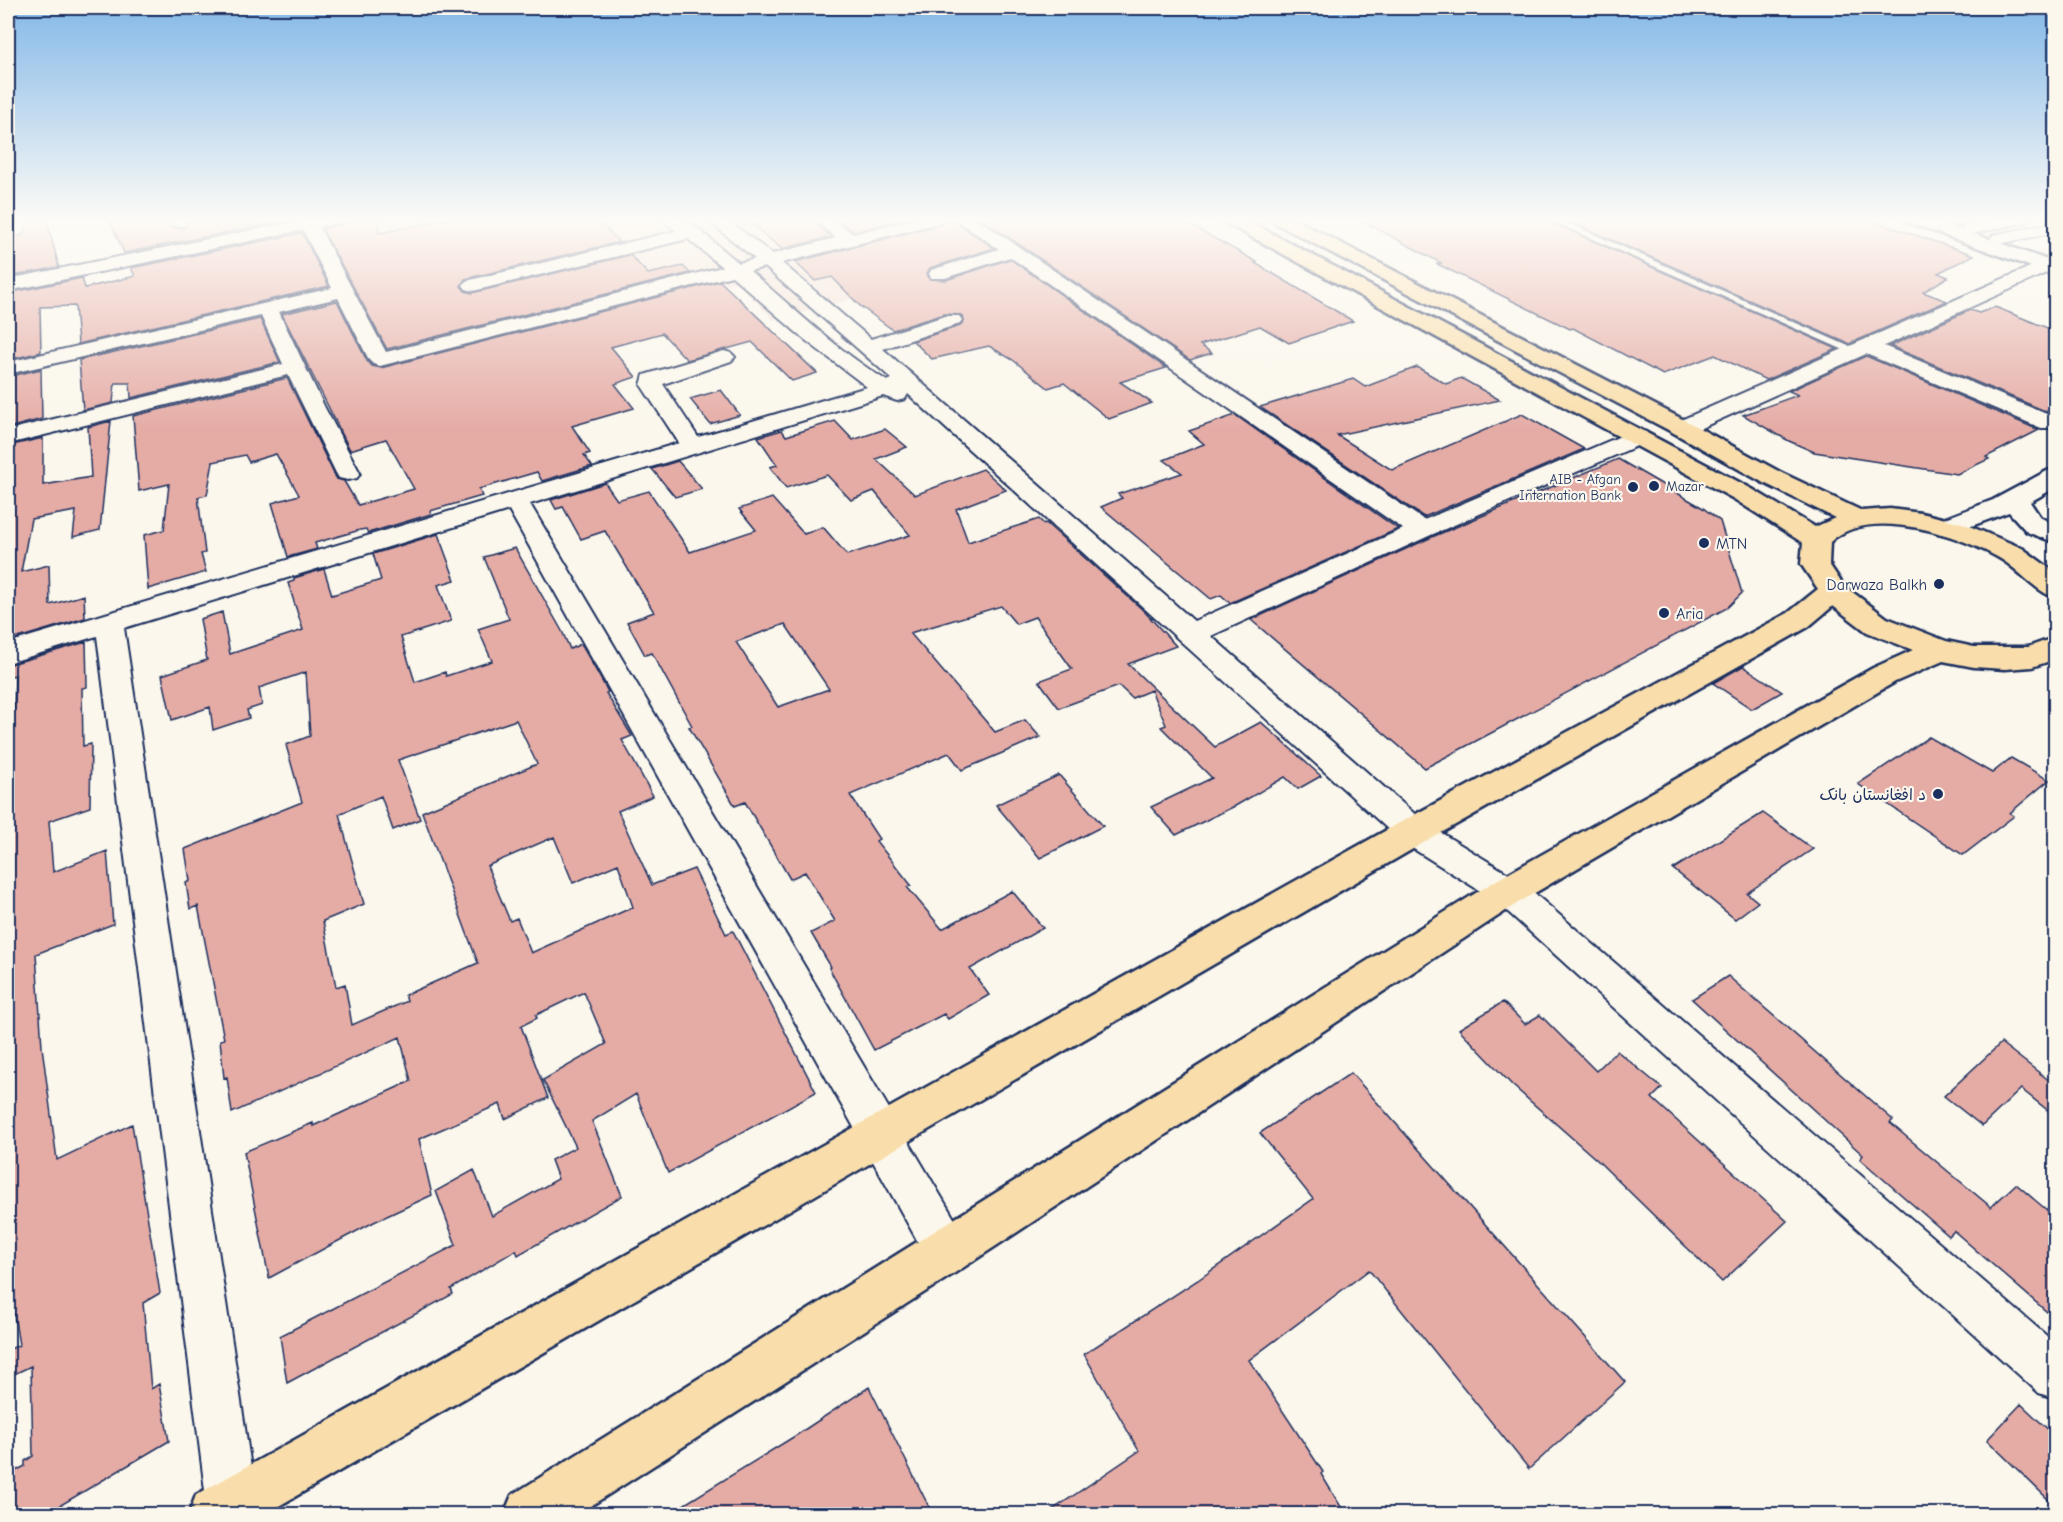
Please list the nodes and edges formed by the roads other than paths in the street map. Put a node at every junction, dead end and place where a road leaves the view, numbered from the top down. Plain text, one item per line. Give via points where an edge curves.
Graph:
1 (655, 289) edge
2 (760, 289) edge
3 (801, 289) edge
4 (1068, 289) edge
5 (1363, 289) edge
6 (1415, 289) edge
7 (1719, 289) edge
8 (1998, 289) edge
9 (344, 291) joint
10 (268, 309) junction
11 (952, 320) dead end
12 (868, 347) junction
13 (1862, 349) junction
14 (724, 357) dead end
15 (8, 368) edge
16 (295, 368) junction
17 (895, 386) junction
18 (2049, 423) dead end
19 (1682, 428) junction
20 (1638, 436) junction
21 (8, 437) edge
22 (693, 447) junction
23 (348, 473) dead end
24 (2055, 476) edge
25 (516, 500) junction
26 (2016, 500) junction
27 (1858, 519) junction
28 (1947, 527) junction
29 (1422, 530) junction
30 (2055, 535) edge
31 (1817, 540) junction
32 (2052, 579) edge
33 (1833, 591) junction
34 (109, 622) junction
35 (1190, 634) junction
36 (1940, 650) junction
37 (8, 653) edge
38 (2048, 657) edge
39 (1413, 832) junction
40 (1508, 891) junction
41 (880, 1136) junction
42 (948, 1251) junction
43 (2055, 1376) edge
44 (227, 1511) edge
45 (531, 1515) edge

1 - 9 street via 380,360
2 - 17 street via 809,333
3 - 12 street
4 - 29 street
5 - 20 main road
6 - 19 main road
7 - 13 lane
8 - 13 street
9 - 10 street
10 - 15 street
10 - 16 street
11 - 12 street
12 - 17 street
13 - 18 street
13 - 19 street
14 - 22 street via 652,380
16 - 21 street
16 - 23 street
17 - 22 street
17 - 35 street via 939,412
19 - 27 main road
20 - 29 street
20 - 31 main road
22 - 25 street
24 - 26 street
25 - 34 street
25 - 41 street
26 - 28 street
26 - 30 street via 2020,514 2040,530
27 - 28 main road via 1885,517
27 - 31 main road via 1832,526
28 - 32 main road via 1984,540
29 - 35 street
31 - 33 main road via 1815,564
33 - 36 main road via 1877,625
33 - 39 main road via 1798,620
34 - 37 street
34 - 44 street
35 - 39 street
36 - 38 main road via 2005,660
36 - 40 main road via 1884,675
39 - 40 street
39 - 41 main road
40 - 42 main road
40 - 43 street
41 - 42 street
41 - 44 main road
42 - 45 main road

